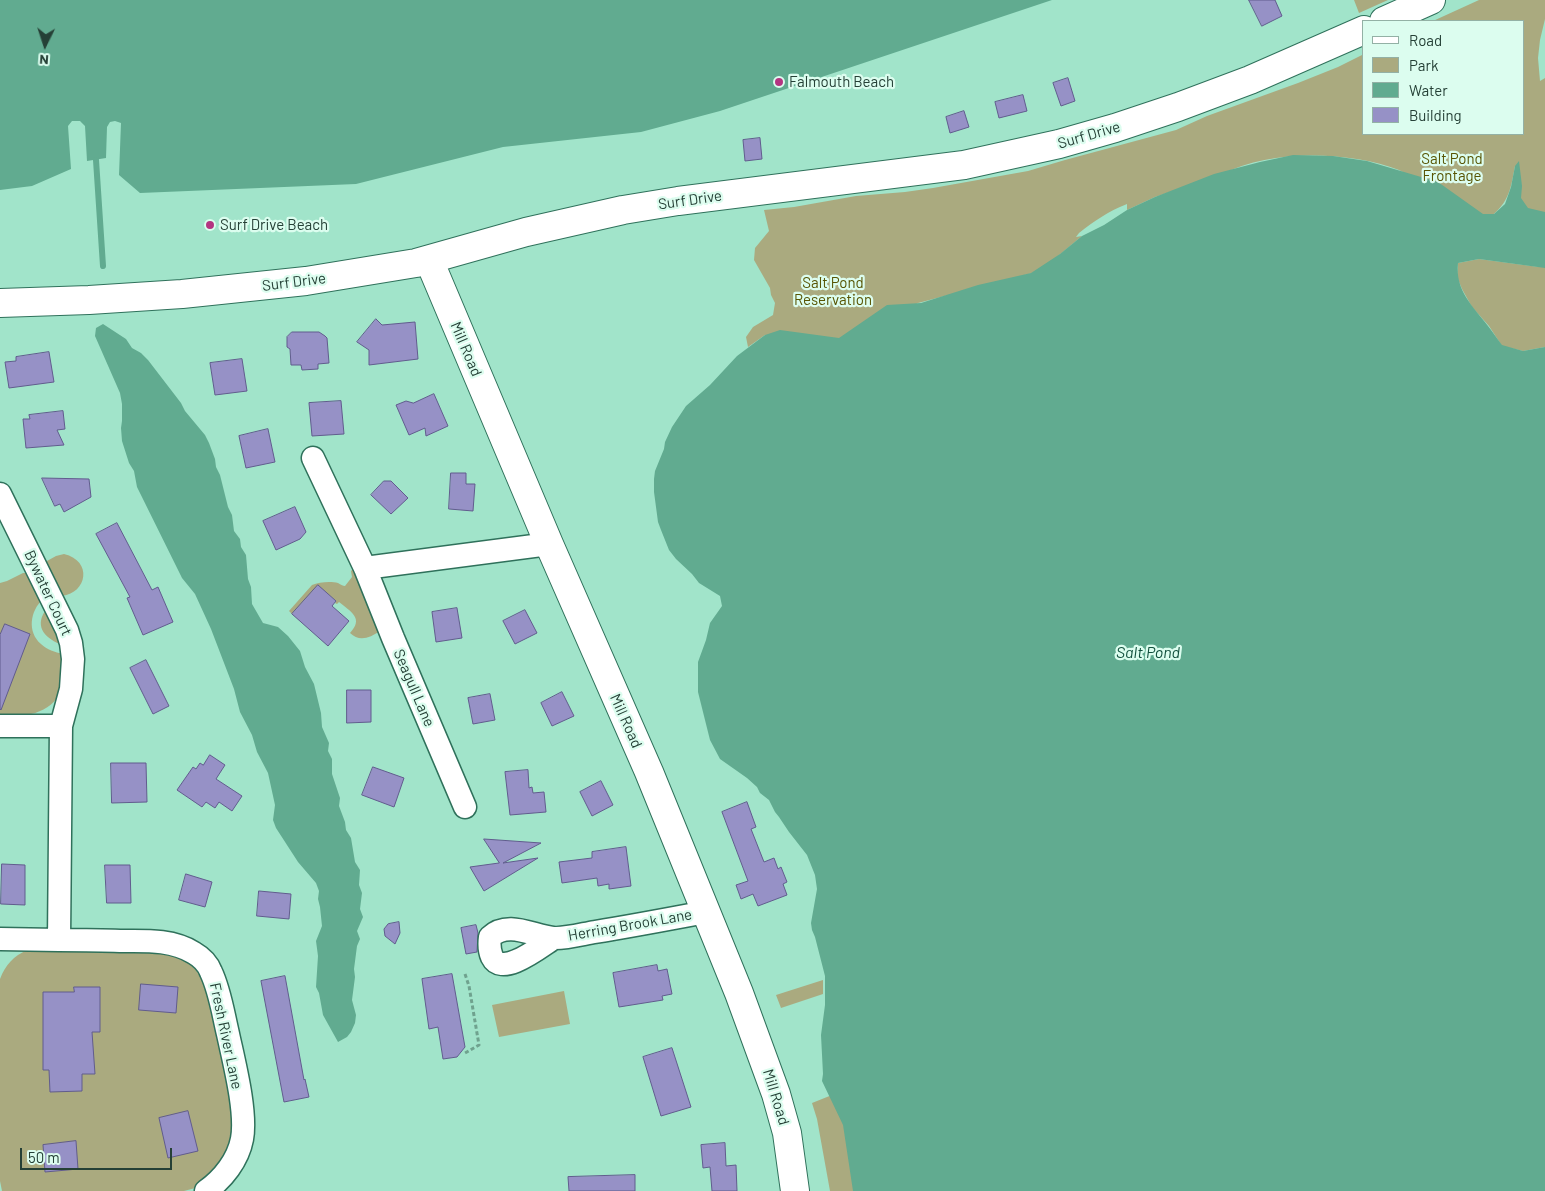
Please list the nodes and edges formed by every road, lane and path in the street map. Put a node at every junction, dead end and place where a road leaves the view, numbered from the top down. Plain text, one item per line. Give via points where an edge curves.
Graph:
1 (1431, 0) edge
2 (1386, 20) edge
3 (1362, 31) edge
4 (429, 260) junction
5 (0, 303) edge
6 (313, 458) dead end
7 (0, 494) edge
8 (549, 544) junction
9 (365, 568) junction
10 (0, 726) edge
11 (61, 726) junction
12 (465, 807) dead end
13 (706, 912) junction
14 (554, 938) dead end
15 (0, 939) edge
16 (59, 940) junction
17 (465, 974) dead end
18 (465, 1053) dead end
19 (206, 1191) edge
20 (794, 1191) edge

1 - 2 main road
3 - 4 main road, Surf Drive via 1221,92 1060,144 964,166 623,210 526,232
4 - 5 main road, Surf Drive via 351,275 213,292
4 - 8 main road, Mill Road
6 - 9 street, Seagull Lane
7 - 11 street, Bywater Court via 67,630 73,659 72,689
8 - 9 street
8 - 13 main road, Mill Road via 649,772
9 - 12 street, Seagull Lane
10 - 11 street
11 - 16 street
13 - 14 street, Herring Brook Lane
13 - 20 main road, Mill Road via 774,1088 786,1133
15 - 16 street, Fresh River Lane
16 - 19 street, Fresh River Lane via 164,942 193,952 211,970 218,988 244,1128 242,1142 230,1167
17 - 18 path via 479,1045

